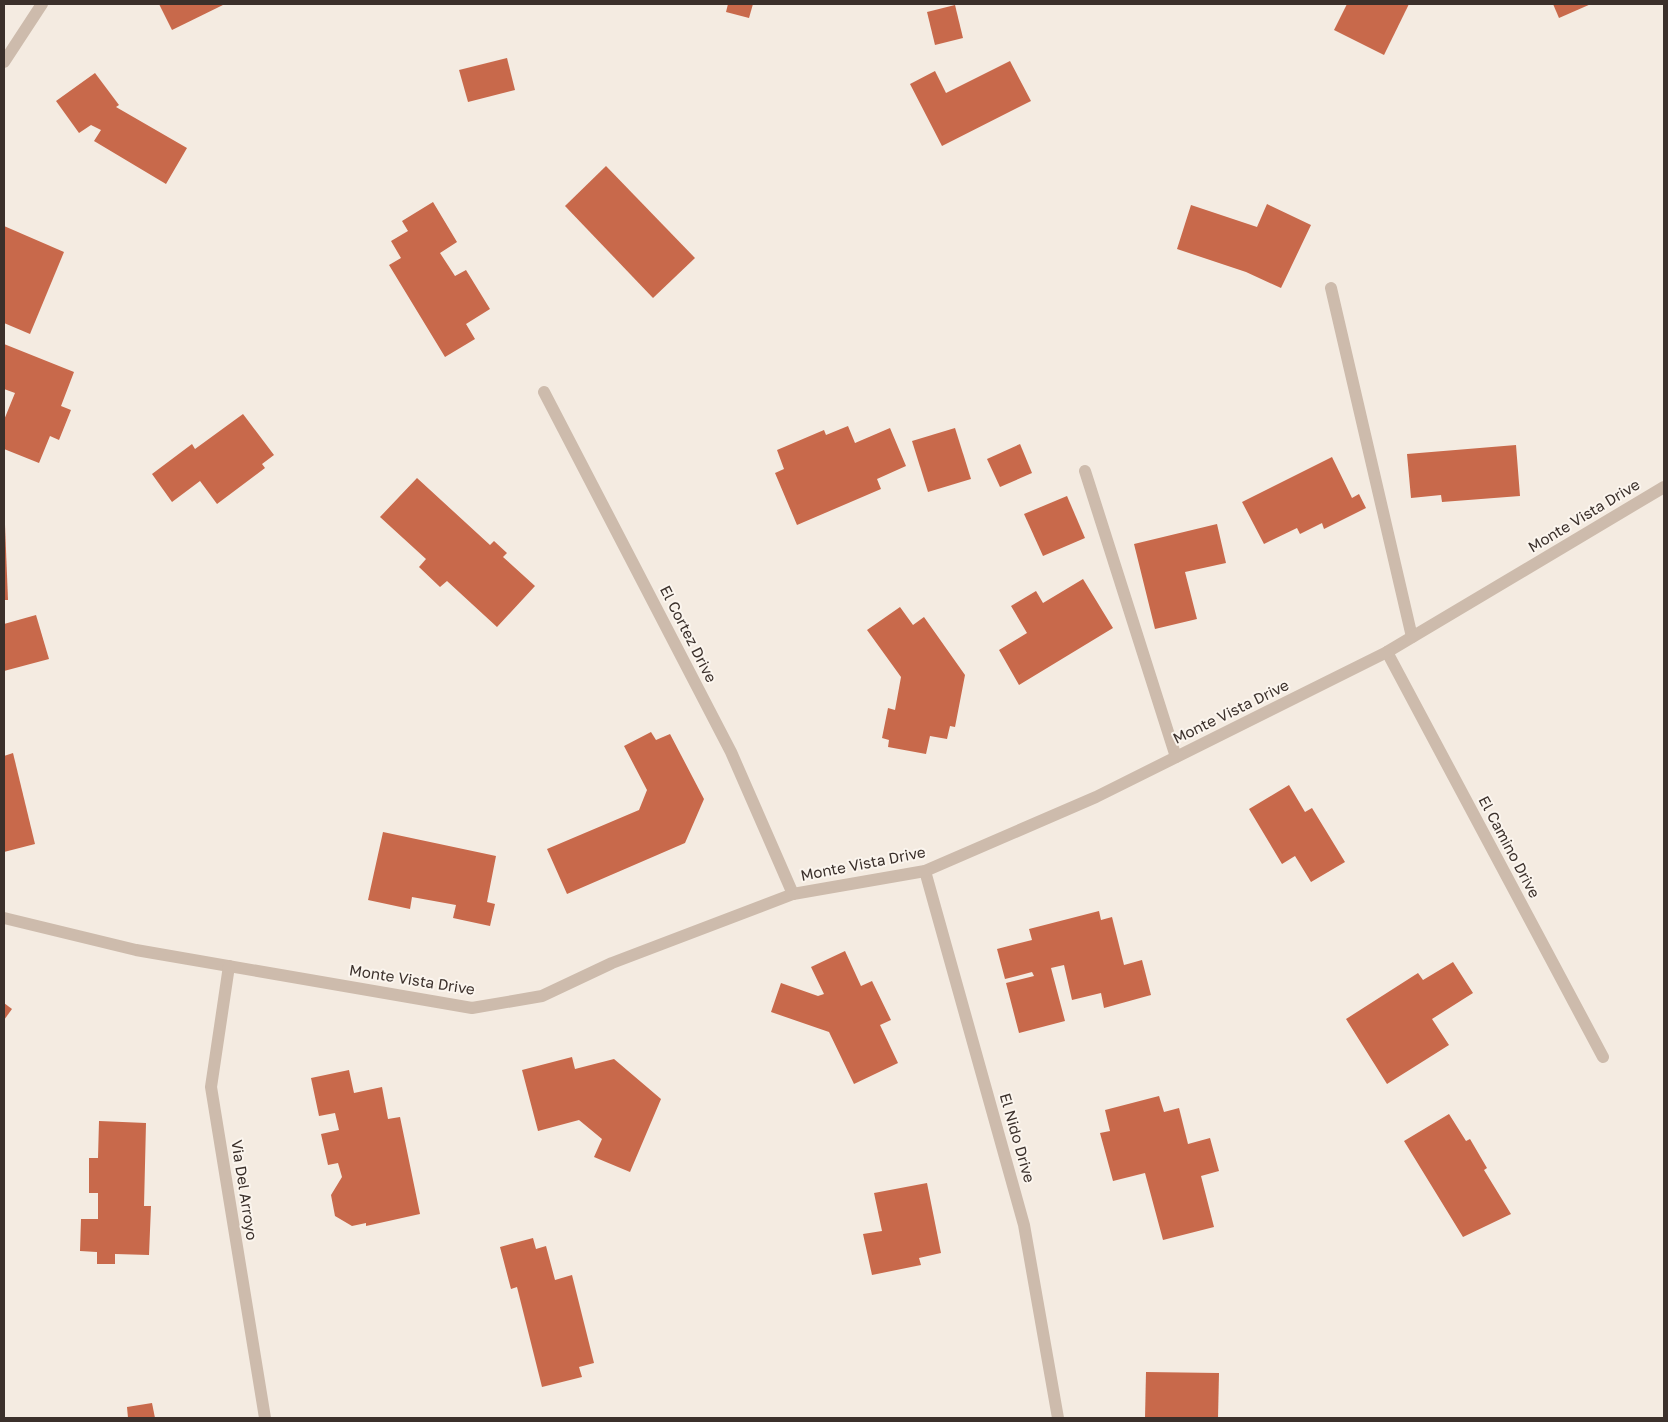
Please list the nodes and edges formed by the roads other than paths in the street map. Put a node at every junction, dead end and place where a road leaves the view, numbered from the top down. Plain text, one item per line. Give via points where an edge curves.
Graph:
1 (42, 4) edge
2 (4, 62) edge
3 (1331, 288) dead end
4 (544, 392) dead end
5 (1085, 471) dead end
6 (1664, 487) edge
7 (1412, 636) junction
8 (1387, 652) junction
9 (1176, 757) junction
10 (925, 871) junction
11 (794, 894) junction
12 (4, 918) edge
13 (229, 966) junction
14 (1603, 1056) dead end
15 (264, 1418) edge
16 (1058, 1418) edge

1 - 2 street
3 - 7 street
4 - 11 street, El Cortez Drive via 731,752
5 - 9 street
6 - 7 street, Monte Vista Drive
7 - 8 street, Monte Vista Drive
8 - 9 street, Monte Vista Drive
8 - 14 street, El Camino Drive
9 - 10 street, Monte Vista Drive via 1096,797
10 - 11 street, Monte Vista Drive
10 - 16 street, El Nido Drive via 1024,1225
11 - 13 street, Monte Vista Drive via 612,963 542,996 472,1008
12 - 13 street, Monte Vista Drive via 136,950
13 - 15 street, Via Del Arroyo via 211,1087

